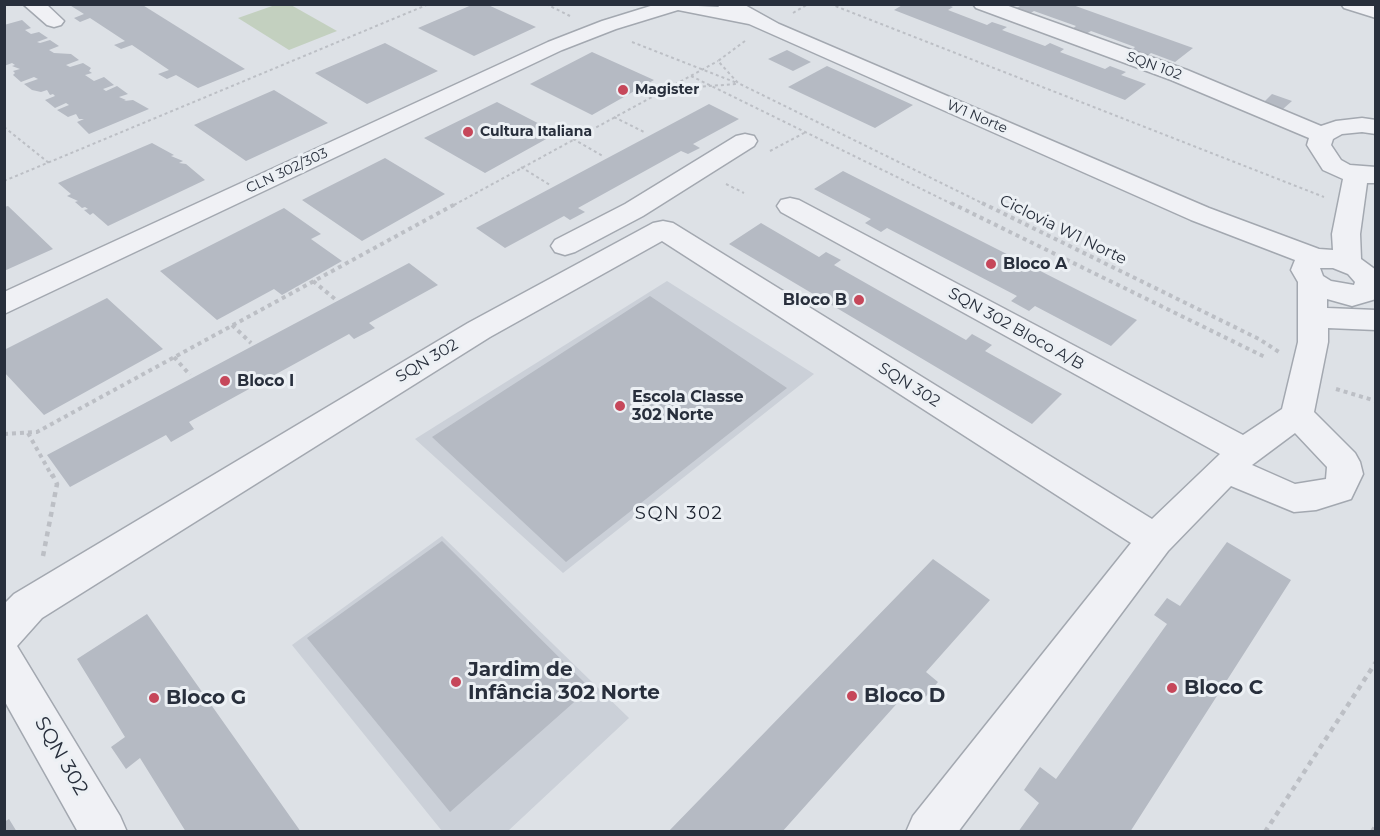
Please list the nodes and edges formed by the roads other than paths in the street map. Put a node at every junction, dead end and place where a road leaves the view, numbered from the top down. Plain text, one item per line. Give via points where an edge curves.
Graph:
1 (33, 4) edge
2 (615, 4) edge
3 (727, 4) edge
4 (983, 4) edge
5 (1351, 4) edge
6 (677, 6) edge
7 (1376, 12) edge
8 (755, 19) junction
9 (54, 21) dead end
10 (594, 27) junction
11 (1376, 128) edge
12 (1322, 135) junction
13 (746, 141) dead end
14 (1366, 175) edge
15 (790, 206) dead end
16 (634, 210) junction
17 (1200, 214) junction
18 (663, 229) junction
19 (565, 246) dead end
20 (1324, 261) junction
21 (10, 304) edge
22 (1345, 315) edge
23 (1376, 320) edge
24 (1297, 415) junction
25 (1236, 460) junction
26 (1155, 540) junction
27 (4, 633) edge
28 (11, 670) edge
29 (105, 831) edge
30 (929, 831) edge

1 - 9 street
2 - 10 street, CLN 302/303
3 - 8 street, W1 Norte
4 - 12 street, SQN 102 via 1179,75
5 - 7 street
6 - 8 street, W1 Norte
6 - 10 street, CLN 302/303
8 - 17 street, W1 Norte
10 - 21 street, CLN 302/303
11 - 12 street via 1347,126
12 - 14 street via 1319,145 1332,165
13 - 16 street
14 - 20 street via 1351,207 1346,234
15 - 25 street, SQN 302 Bloco A/B
16 - 18 street, SQN 302
16 - 19 street
17 - 20 street, W1 Norte
17 - 20 street, W1 Norte via 1267,239 1305,243
18 - 26 street, SQN 302
18 - 27 street, SQN 302 via 479,330 196,502 28,606
20 - 22 street
20 - 22 street
20 - 22 street via 1365,274 1370,280
22 - 23 street
22 - 24 street
24 - 25 street
24 - 25 street, SQN 302 Bloco A/B via 1343,462 1346,474 1339,489 1294,498 1268,488
25 - 26 street
26 - 30 street
28 - 29 street, SQN 302

